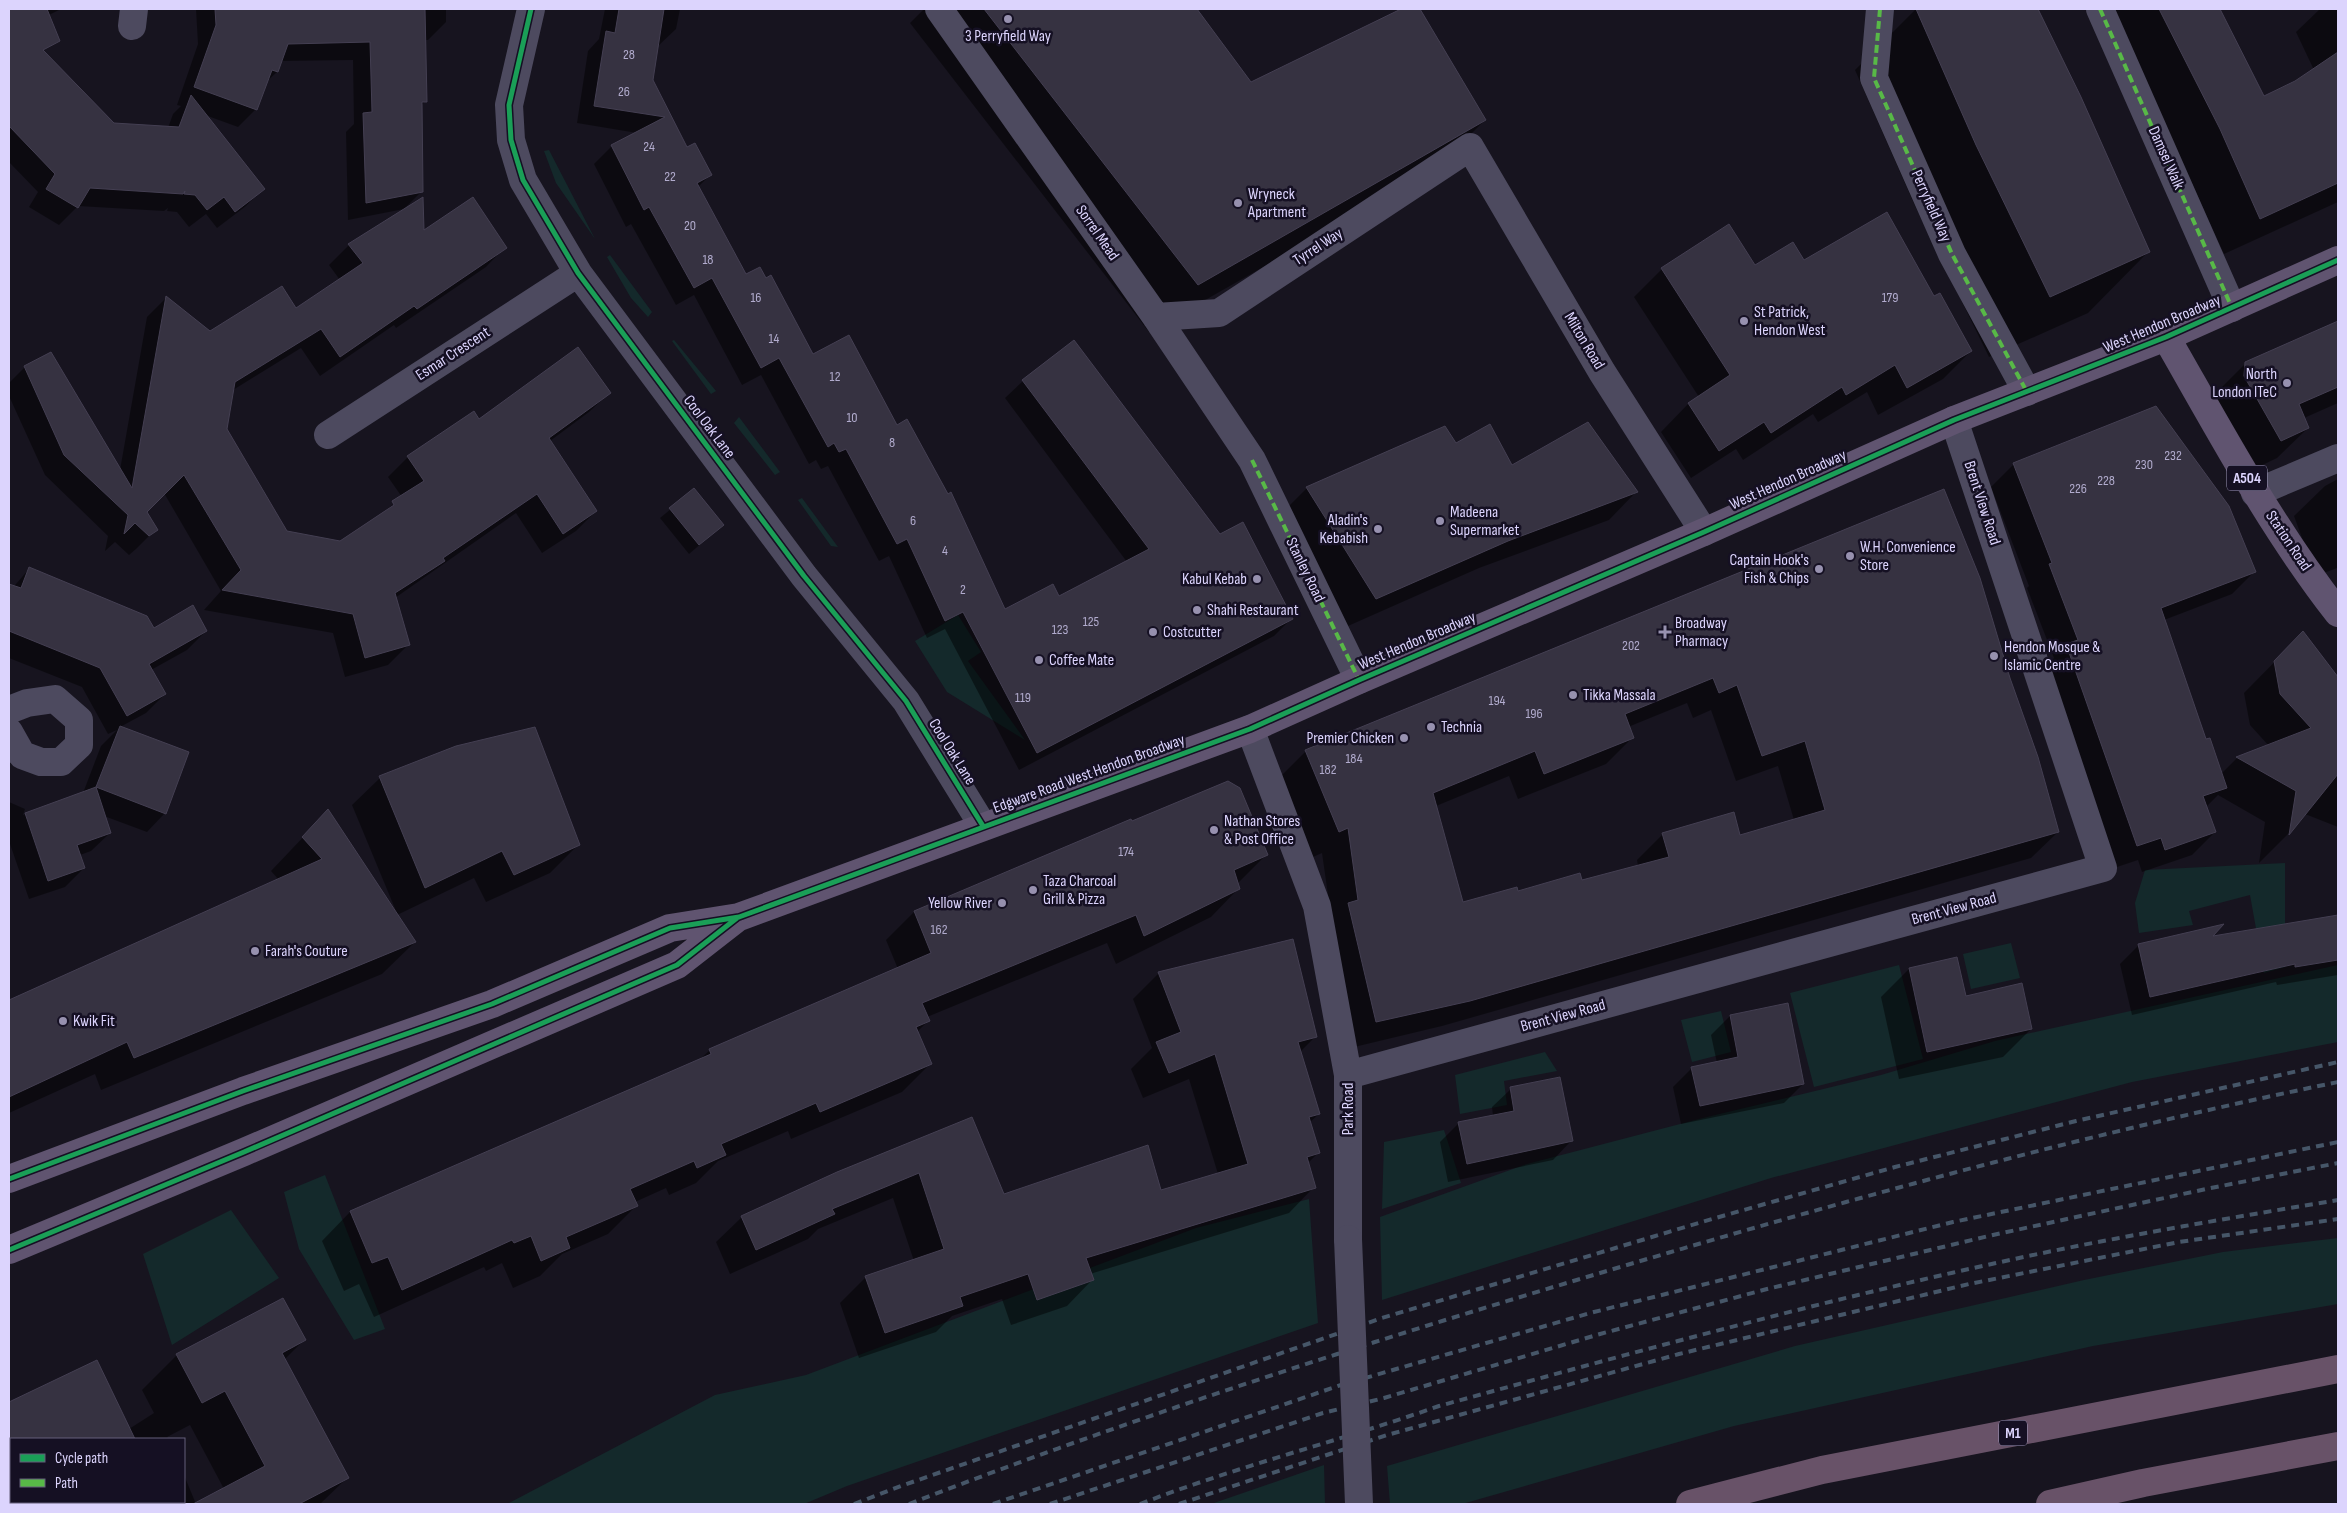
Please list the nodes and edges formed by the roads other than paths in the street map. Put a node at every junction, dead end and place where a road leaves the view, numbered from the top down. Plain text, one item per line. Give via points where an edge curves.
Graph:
1 (531, 9) edge
2 (938, 9) edge
3 (1880, 9) edge
4 (2100, 9) edge
5 (1470, 147) joint
6 (2338, 260) edge
7 (578, 273) junction
8 (2232, 308) junction
9 (1156, 317) junction
10 (2166, 337) junction
11 (2027, 392) junction
12 (1954, 420) junction
13 (328, 435) dead end
14 (2338, 458) edge
15 (1252, 460) joint
16 (2256, 494) junction
17 (1704, 532) junction
18 (2338, 613) edge
19 (1359, 680) junction
20 (9, 710) edge
21 (1250, 729) junction
22 (9, 732) edge
23 (984, 826) junction
24 (739, 917) junction
25 (1348, 1075) junction
26 (9, 1179) edge
27 (9, 1250) edge
28 (2338, 1369) edge
29 (2338, 1446) edge
30 (1359, 1504) edge
31 (1690, 1504) edge
32 (2050, 1504) edge

1 - 7 street, Cool Oak Lane via 509,105 511,140 523,180
2 - 9 street, Sorrel Mead
3 - 11 street, Perryfield Way via 1874,78 1952,254
4 - 8 street, Damsel Walk
5 - 9 street, Tyrrel Way via 1219,313
5 - 17 street, Milton Road via 1602,372
6 - 8 main road, West Hendon Broadway
7 - 13 street, Esmar Crescent
7 - 23 street, Cool Oak Lane via 804,576 906,701
8 - 10 main road, West Hendon Broadway
9 - 15 street, Sorrel Mead
10 - 11 main road, West Hendon Broadway
10 - 16 main road, Station Road / A504
11 - 12 main road, West Hendon Broadway
12 - 17 main road, West Hendon Broadway
12 - 25 street, Brent View Road via 2103,868
14 - 16 street
15 - 19 street, Stanley Road
16 - 18 main road, Station Road / A504
17 - 19 main road, West Hendon Broadway
19 - 21 main road, West Hendon Broadway
20 - 22 street via 27,703 55,699 79,720 79,745 62,762 41,762 22,755
21 - 23 main road, Edgware Road West Hendon Broadway
21 - 25 street, Park Road via 1317,906
23 - 24 main road, Edgware Road West Hendon Broadway
24 - 26 main road via 670,928 492,1004 243,1091
24 - 27 main road via 677,964
25 - 30 street, Park Road, bridge via 1348,1239
28 - 31 highway, M1 via 1822,1470
29 - 32 highway

